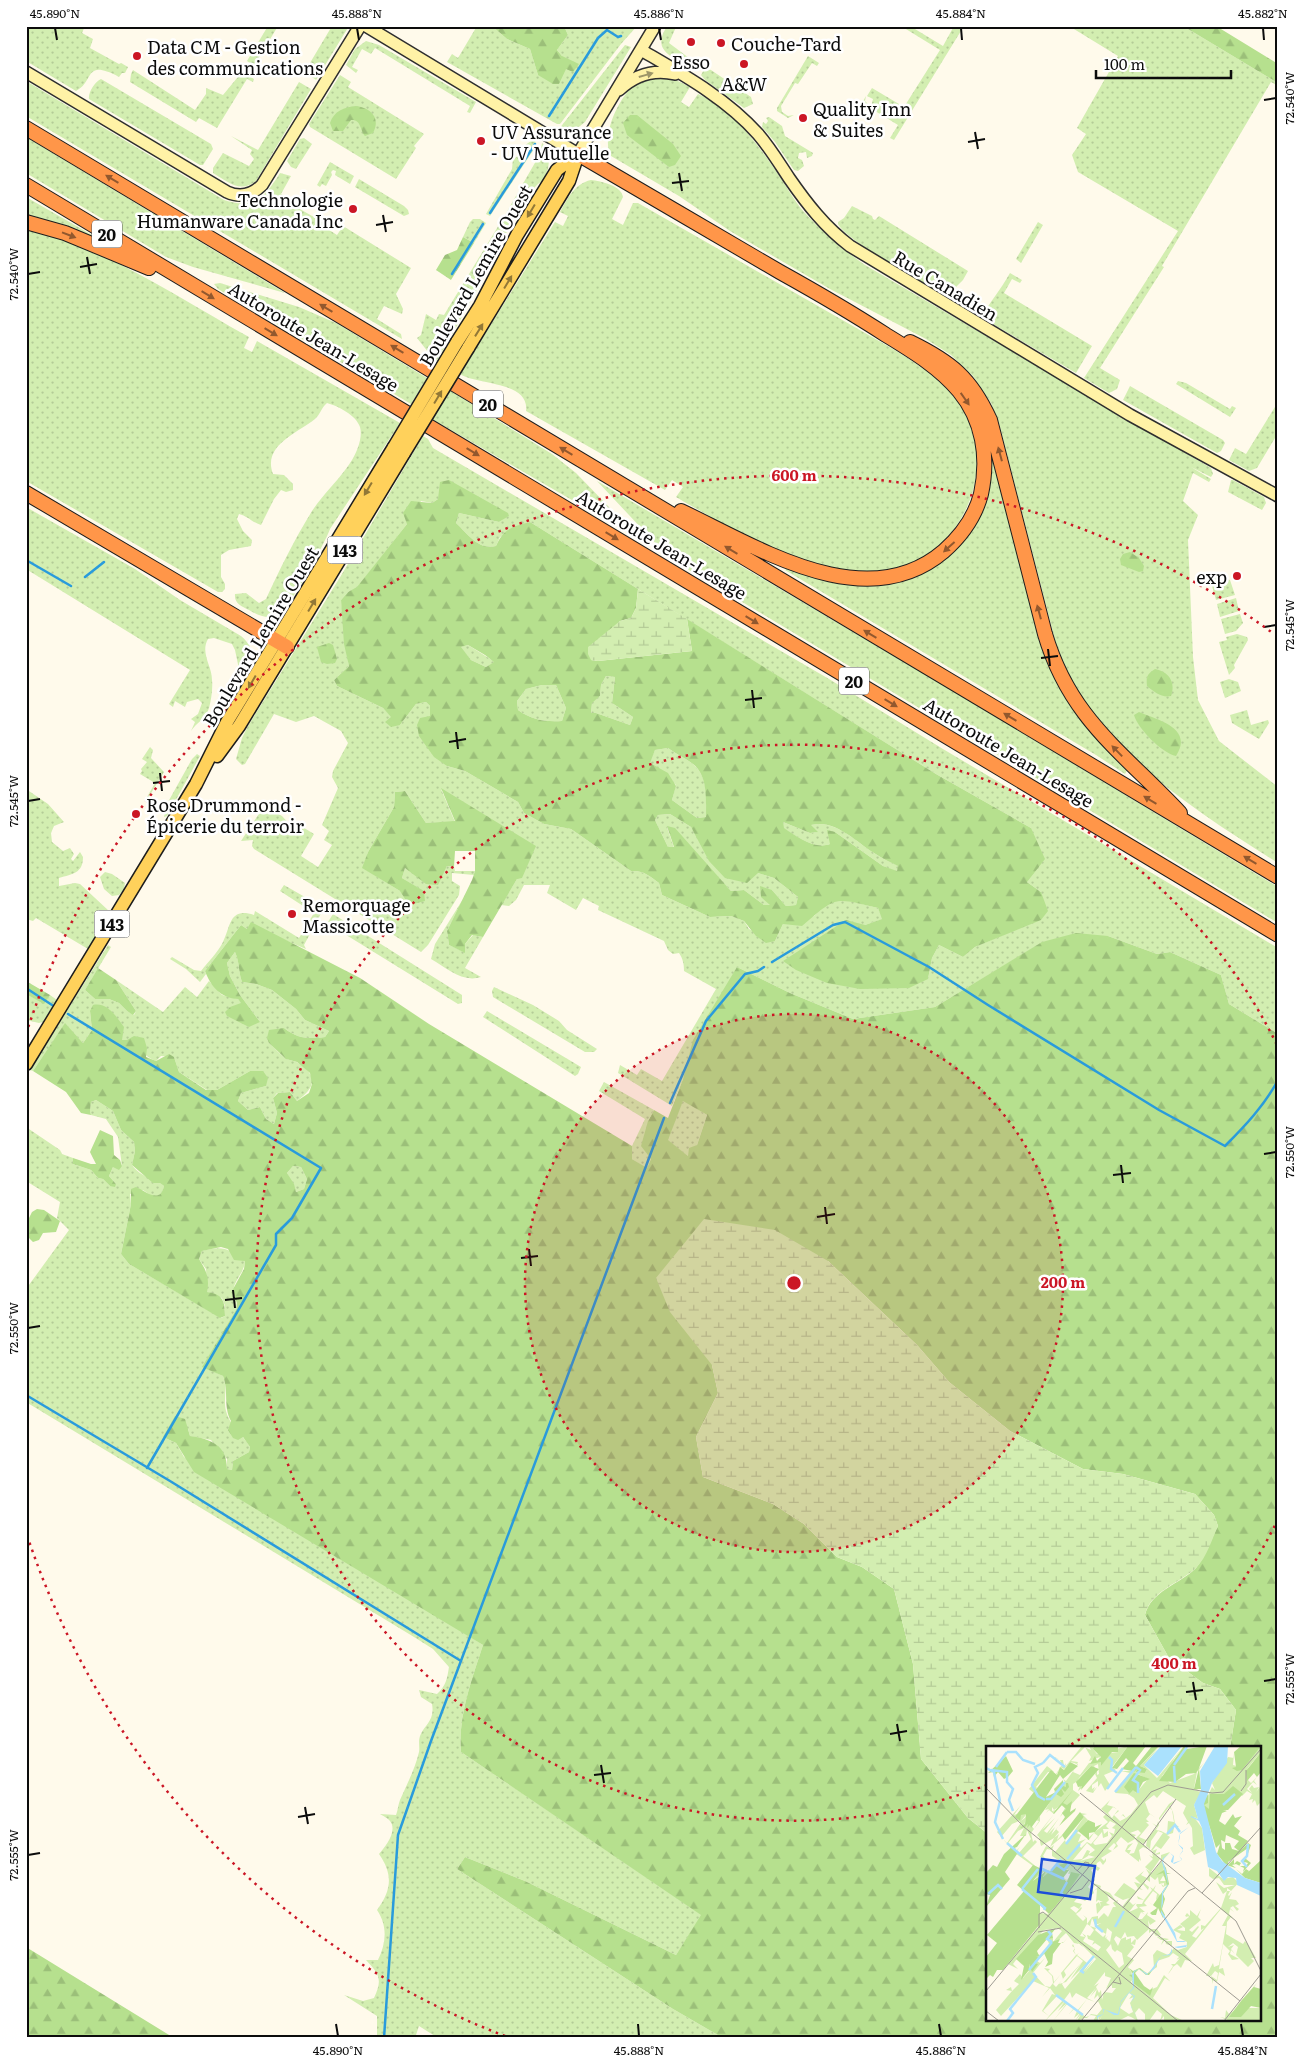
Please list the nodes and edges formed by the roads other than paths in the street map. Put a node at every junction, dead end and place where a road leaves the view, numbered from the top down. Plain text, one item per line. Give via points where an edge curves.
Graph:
1 (360, 26) edge
2 (366, 26) edge
3 (655, 26) edge
4 (641, 50) junction
5 (26, 72) edge
6 (686, 77) junction
7 (613, 97) junction
8 (26, 128) edge
9 (578, 154) junction
10 (26, 185) edge
11 (26, 222) edge
12 (187, 282) junction
13 (847, 310) junction
14 (608, 476) junction
15 (26, 493) edge
16 (1278, 496) edge
17 (281, 644) junction
18 (196, 784) junction
19 (1191, 825) junction
20 (1278, 877) edge
21 (1278, 934) edge
22 (26, 1064) edge

1 - 5 street via 262,185 240,196 227,192
2 - 9 street
3 - 4 street
4 - 6 street, Rue Canadien
4 - 7 street
7 -> 6 street via 629,82 647,74 666,72
6 - 16 street, Rue Canadien via 751,126 812,210 850,246 1130,414
7 - 9 street
14 -> 8 highway, Autoroute Jean-Lesage / 20
9 - 13 highway
9 - 17 main road, Boulevard Lemire Ouest / 143, bridge via 569,181 463,345
10 - 12 highway, Autoroute Jean-Lesage / 20
11 -> 12 highway via 73,236
12 -> 21 highway, Autoroute Jean-Lesage / 20
13 -> 14 highway via 939,371 960,392 978,424 984,457 979,499 964,531 937,556 912,570 888,577 855,578 820,572 786,561
19 -> 13 highway via 1100,733 1081,710 1060,674 1045,634 994,432 976,393 957,370 936,354
19 -> 14 highway, Autoroute Jean-Lesage / 20
15 - 17 highway
17 -> 18 main road, Boulevard Lemire Ouest / 143 via 227,722
17 - 18 main road, Boulevard Lemire Ouest / 143 via 239,726
18 - 22 main road, Boulevard Lemire Ouest / 143
20 -> 19 highway, Autoroute Jean-Lesage / 20

